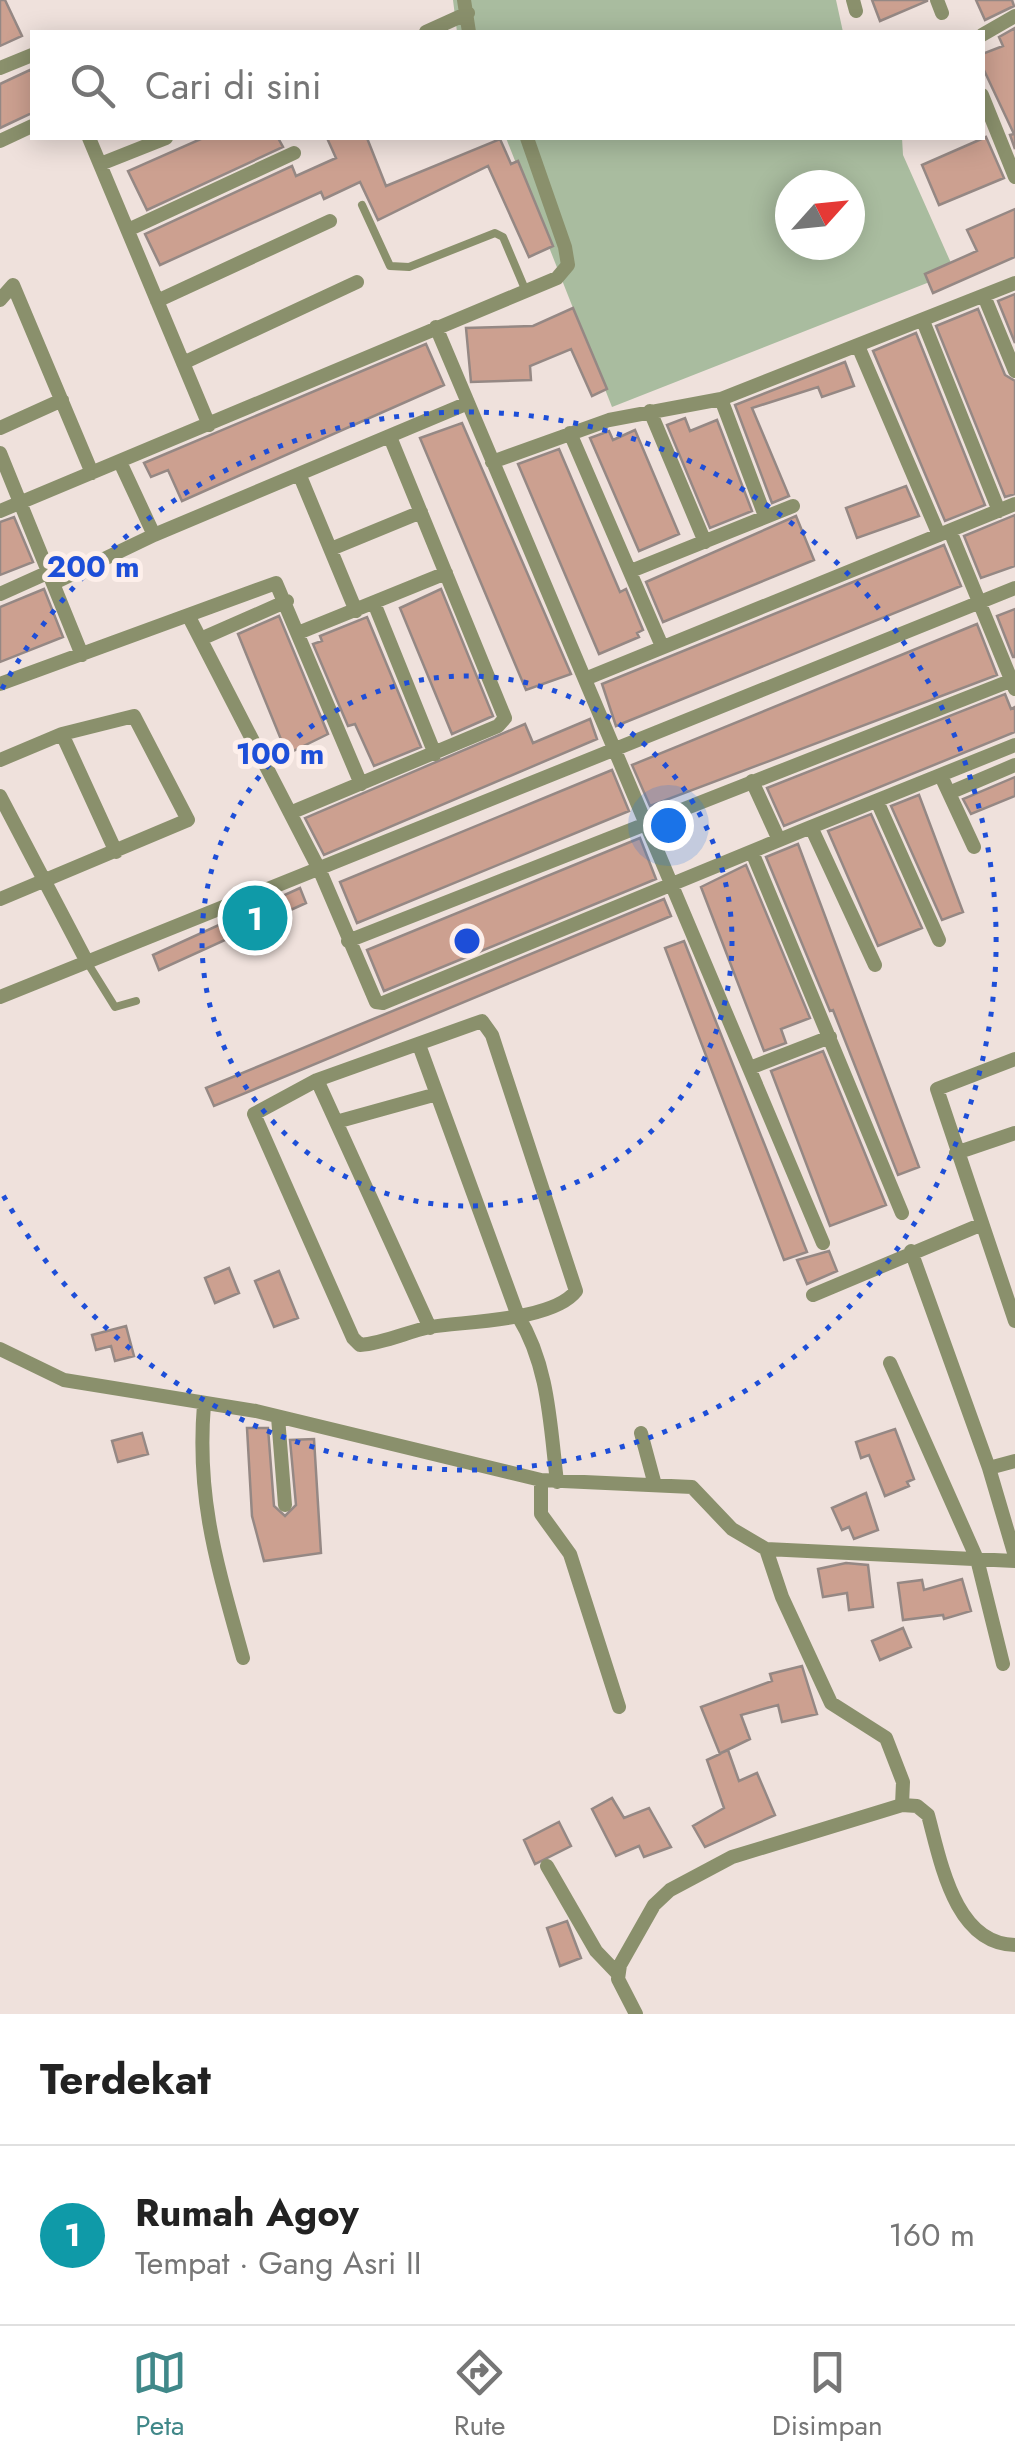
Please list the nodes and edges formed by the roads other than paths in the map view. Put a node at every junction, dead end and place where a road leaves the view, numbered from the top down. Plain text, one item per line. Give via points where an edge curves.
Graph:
1 (466, 7) edge
2 (1015, 16) edge
3 (429, 30) edge
4 (985, 34) edge
5 (30, 56) edge
6 (0, 68) edge
7 (985, 102) edge
8 (30, 127) edge
9 (90, 140) edge
10 (161, 140) edge
11 (527, 140) edge
12 (0, 141) edge
13 (294, 153) dead end
14 (103, 163) junction
15 (1015, 177) edge
16 (362, 205) dead end
17 (330, 220) dead end
18 (130, 229) junction
19 (357, 282) dead end
20 (1015, 283) edge
21 (526, 289) junction
22 (984, 296) junction
23 (0, 300) edge
24 (157, 301) junction
25 (922, 320) junction
26 (436, 328) junction
27 (858, 346) junction
28 (182, 363) junction
29 (1015, 371) edge
30 (720, 399) junction
31 (62, 400) junction
32 (468, 402) junction
33 (650, 412) junction
34 (209, 424) junction
35 (0, 428) edge
36 (570, 433) junction
37 (390, 437) junction
38 (0, 453) edge
39 (120, 462) junction
40 (492, 462) junction
41 (92, 473) junction
42 (300, 476) junction
43 (22, 502) junction
44 (1015, 504) edge
45 (792, 506) dead end
46 (0, 511) edge
47 (999, 511) junction
48 (421, 512) junction
49 (766, 516) junction
50 (945, 533) junction
51 (154, 535) junction
52 (705, 542) junction
53 (331, 549) junction
54 (631, 571) junction
55 (446, 573) junction
56 (51, 578) junction
57 (1015, 588) edge
58 (0, 594) edge
59 (287, 602) junction
60 (978, 602) junction
61 (374, 603) junction
62 (356, 611) junction
63 (189, 617) junction
64 (298, 633) junction
65 (203, 638) junction
66 (661, 644) junction
67 (82, 655) junction
68 (585, 679) junction
69 (1014, 683) edge
70 (0, 684) edge
71 (62, 734) junction
72 (1015, 745) edge
73 (618, 752) junction
74 (435, 754) junction
75 (0, 760) edge
76 (1015, 765) edge
77 (941, 776) junction
78 (752, 780) junction
79 (361, 784) junction
80 (949, 793) junction
81 (0, 796) edge
82 (877, 801) junction
83 (290, 813) junction
84 (646, 823) junction
85 (812, 826) junction
86 (779, 840) junction
87 (974, 847) dead end
88 (116, 852) junction
89 (752, 852) junction
90 (320, 871) junction
91 (46, 881) junction
92 (672, 886) junction
93 (0, 899) edge
94 (939, 940) dead end
95 (348, 942) junction
96 (87, 962) junction
97 (875, 965) dead end
98 (0, 997) edge
99 (136, 1001) dead end
100 (830, 1037) junction
101 (419, 1045) junction
102 (1015, 1060) edge
103 (750, 1068) junction
104 (317, 1080) junction
105 (437, 1094) junction
106 (336, 1122) junction
107 (1015, 1133) edge
108 (956, 1153) junction
109 (902, 1213) dead end
110 (980, 1225) junction
111 (824, 1243) dead end
112 (911, 1251) junction
113 (813, 1296) dead end
114 (1014, 1313) edge
115 (518, 1316) junction
116 (430, 1328) junction
117 (0, 1348) edge
118 (890, 1363) dead end
119 (204, 1404) junction
120 (278, 1417) junction
121 (641, 1433) dead end
122 (1015, 1461) edge
123 (989, 1468) junction
124 (549, 1481) junction
125 (655, 1485) junction
126 (286, 1505) dead end
127 (766, 1548) junction
128 (977, 1558) junction
129 (1015, 1558) edge
130 (243, 1658) dead end
131 (1003, 1664) dead end
132 (619, 1707) dead end
133 (902, 1805) junction
134 (547, 1866) dead end
135 (1015, 1945) edge
136 (618, 1974) junction
137 (636, 2014) edge

1 - 3 street
2 - 4 street
5 - 6 street
7 - 15 street
8 - 12 street
9 - 14 street
10 - 14 street
11 - 21 street via 568,265 557,278
13 - 18 street
14 - 18 street
16 - 21 lane via 390,266 409,268 496,234 505,239
17 - 24 street
18 - 24 street
19 - 28 street
20 - 22 street
21 - 26 street
22 - 25 street
22 - 29 street
23 - 31 street via 13,285
24 - 28 street
25 - 27 street
25 - 47 street
26 - 32 street
26 - 34 street
27 - 30 street
27 - 50 street
28 - 34 street
30 - 33 street
30 - 49 street
31 - 35 street
31 - 41 street
32 - 37 street
32 - 40 street
33 - 36 street
33 - 52 street
34 - 39 street
36 - 40 street
36 - 54 street
37 - 42 street
37 - 48 street
38 - 43 street
39 - 41 street
39 - 51 street
40 - 68 street
41 - 43 street
42 - 51 street
42 - 53 street
43 - 46 street
43 - 56 street
44 - 47 street
45 - 49 street
47 - 50 street
48 - 53 street
48 - 55 street
49 - 52 street
50 - 60 street
50 - 66 street
51 - 56 street
52 - 54 street
53 - 62 street
54 - 66 street
55 - 61 street
55 - 74 street via 505,710 498,726
56 - 58 street
56 - 67 street
57 - 60 street
59 - 63 street via 274,583
59 - 64 street
59 - 65 street
60 - 69 street
60 - 73 street
61 - 62 street
61 - 74 street
62 - 64 street
63 - 65 street
63 - 67 street
64 - 79 street
65 - 83 street
66 - 68 street
67 - 70 street
68 - 73 street
69 - 78 street
71 - 75 street
71 - 88 street
71 - 88 street via 134,716 188,814 182,824
72 - 77 street
73 - 84 street
73 - 90 street
74 - 79 street
76 - 80 street
77 - 80 street
77 - 82 street
78 - 84 street
78 - 86 street
79 - 83 street
80 - 87 street
81 - 91 street
82 - 85 street
82 - 94 street
83 - 90 street
84 - 92 street
84 - 95 street
85 - 86 street
85 - 97 street
86 - 89 street
88 - 91 street
89 - 92 street
89 - 100 street
90 - 95 street
90 - 96 street
91 - 93 street
91 - 96 street
92 - 95 street via 382,1004 370,996
92 - 103 street
96 - 98 street
96 - 99 lane via 114,1007
100 - 103 street
100 - 109 street
101 - 104 street
101 - 105 street
101 - 115 street via 479,1021 492,1035 576,1289 569,1299
102 - 108 street via 937,1088
103 - 111 street
104 - 106 street
104 - 116 street via 258,1109 253,1118 345,1320 360,1345
105 - 106 street
105 - 115 street
106 - 116 street
107 - 108 street
108 - 110 street
110 - 112 street
110 - 114 street
112 - 113 street
112 - 123 street
115 - 116 street
115 - 124 street via 544,1375
117 - 119 street via 64,1380
118 - 128 street
119 - 120 street
119 - 130 street via 205,1519
120 - 124 street
120 - 126 street
121 - 125 street
122 - 123 street
123 - 129 street
124 - 125 street
124 - 132 street via 541,1514 570,1554
125 - 127 street via 696,1489 732,1530
127 - 128 street
127 - 133 street via 831,1702 886,1738 903,1782
128 - 129 street
128 - 131 street
133 - 135 street via 928,1815 968,1924 986,1941
133 - 136 street via 732,1857 686,1879 654,1905
134 - 136 street via 596,1951
136 - 137 street

